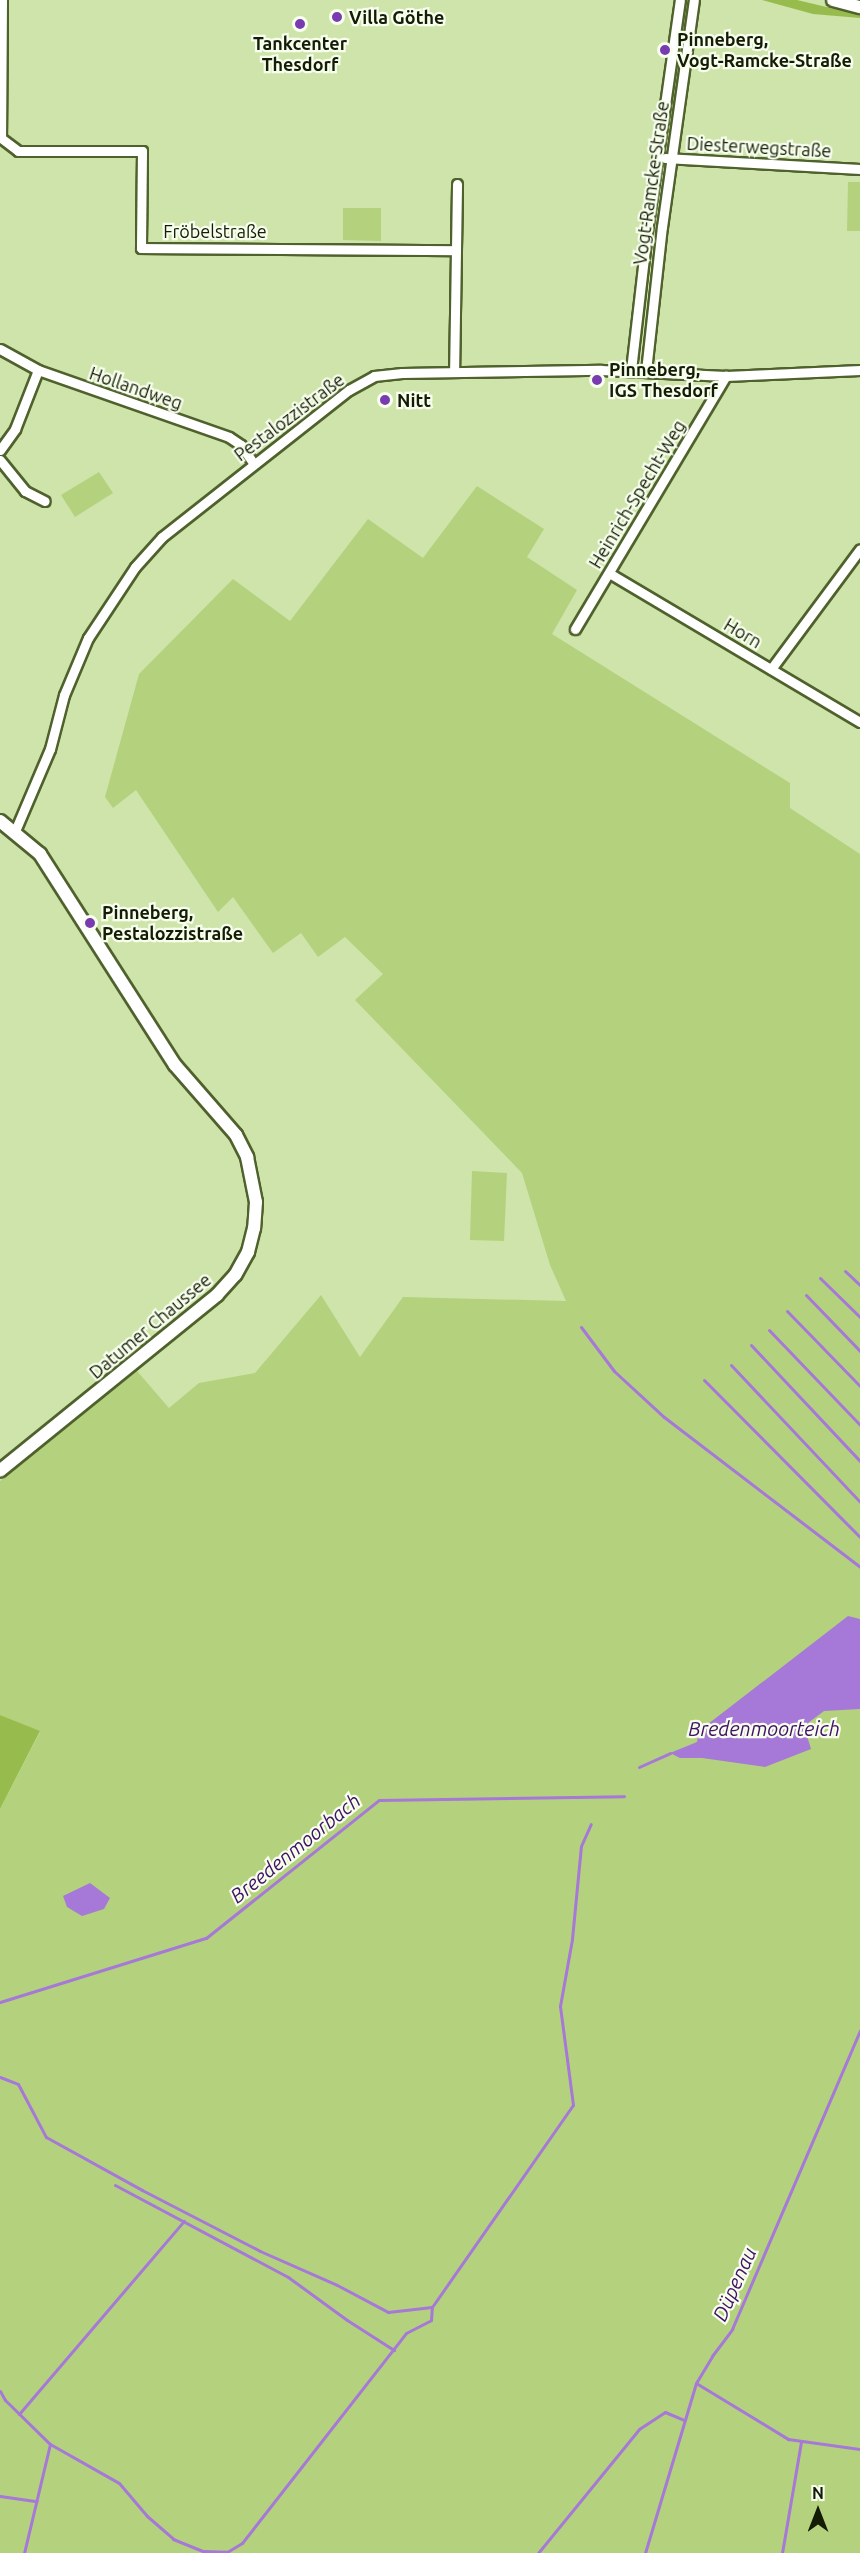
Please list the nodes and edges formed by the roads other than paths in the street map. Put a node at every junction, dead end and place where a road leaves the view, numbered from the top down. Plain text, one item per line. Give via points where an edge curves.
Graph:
1 (2, 0) edge
2 (680, 0) edge
3 (694, 0) edge
4 (832, 0) edge
5 (860, 7) edge
6 (0, 70) edge
7 (657, 157) junction
8 (671, 158) junction
9 (860, 169) edge
10 (457, 184) dead end
11 (456, 250) junction
12 (0, 349) edge
13 (38, 370) junction
14 (632, 370) junction
15 (860, 370) edge
16 (646, 371) junction
17 (454, 372) junction
18 (726, 376) junction
19 (0, 450) edge
20 (0, 460) edge
21 (254, 465) junction
22 (45, 501) dead end
23 (860, 549) edge
24 (609, 573) junction
25 (575, 629) dead end
26 (771, 669) junction
27 (860, 722) edge
28 (0, 821) edge
29 (15, 831) junction
30 (0, 1471) edge

1 - 6 street, Fröbelstraße
2 - 7 street, Vogt-Ramcke-Straße
3 - 8 street, Vogt-Ramcke-Straße
4 - 5 street
6 - 11 street, Fröbelstraße via 1,138 18,151 142,151 141,248
7 - 8 street, Diesterwegstraße
7 - 14 street, Vogt-Ramcke-Straße
8 - 9 street, Diesterwegstraße
8 - 16 street, Vogt-Ramcke-Straße
10 - 11 street
11 - 17 street
12 - 13 street, Hollandweg
13 - 19 street via 15,429
13 - 21 street, Hollandweg via 229,437 241,445
14 - 16 street, Pestalozzistraße
14 - 17 street, Pestalozzistraße
15 - 18 street, Pestalozzistraße
16 - 18 street, Pestalozzistraße
17 - 21 street, Pestalozzistraße via 374,376 349,390
18 - 24 street, Heinrich-Specht-Weg
20 - 22 street via 26,491
21 - 29 street, Pestalozzistraße via 162,537 111,601 76,664 51,749
23 - 26 street
24 - 25 street, Heinrich-Specht-Weg
24 - 26 street, Horn
26 - 27 street, Horn
28 - 29 street, Datumer Chaussee
29 - 30 street, Datumer Chaussee via 40,854 175,1065 236,1135 247,1157 256,1202 248,1252 217,1295

